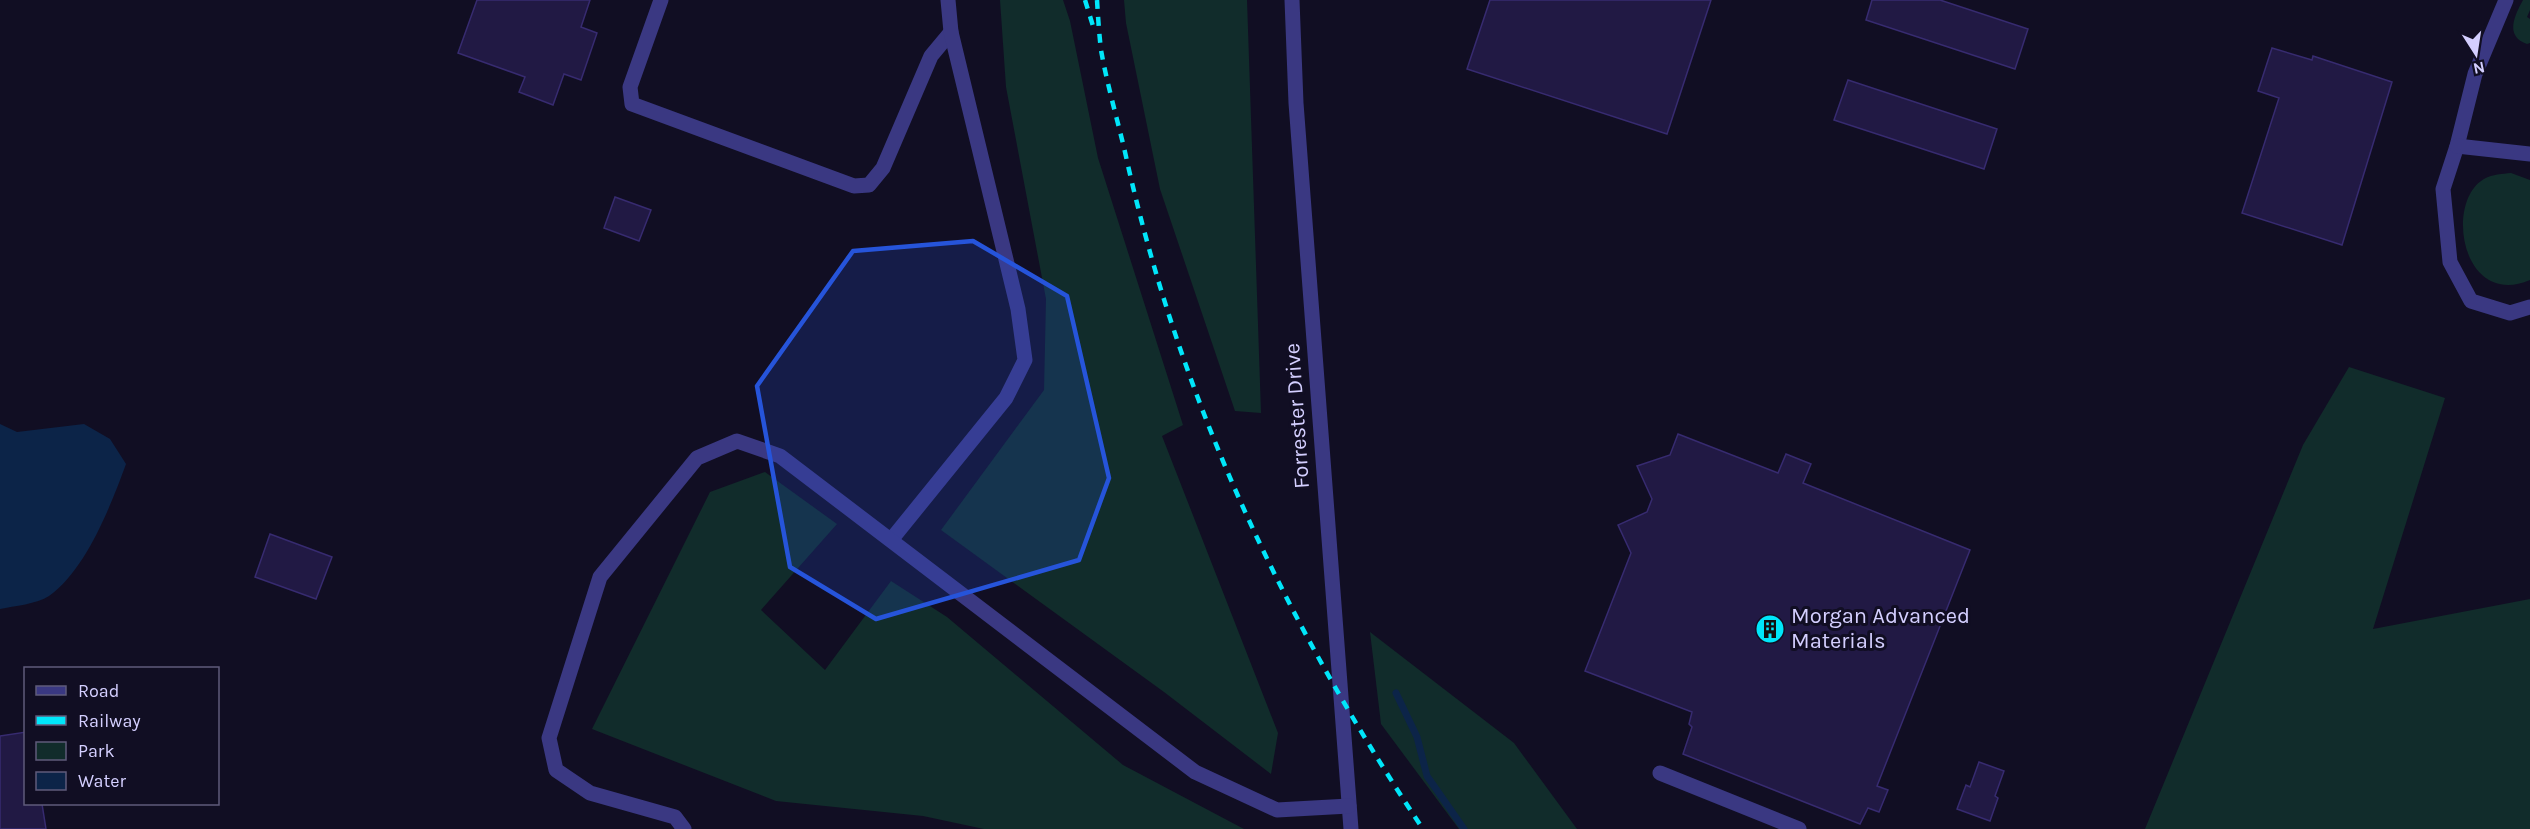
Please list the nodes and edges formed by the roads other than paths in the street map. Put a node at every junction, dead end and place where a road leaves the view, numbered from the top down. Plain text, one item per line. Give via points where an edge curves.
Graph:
1 (661, 0) edge
2 (948, 0) edge
3 (1292, 0) edge
4 (2506, 0) edge
5 (951, 32) junction
6 (2457, 146) junction
7 (2530, 154) edge
8 (2530, 307) edge
9 (891, 540) junction
10 (1660, 773) dead end
11 (1349, 806) junction
12 (684, 829) edge
13 (1351, 829) edge
14 (1799, 829) edge

1 - 5 street via 630,87 632,104 854,186 868,185 883,168 932,56
2 - 5 street
3 - 11 street, Forrester Drive via 1296,103
4 - 6 street via 2475,74
5 - 9 street via 1018,309 1025,360 1006,398
6 - 7 street
6 - 8 street via 2443,189 2450,262 2471,301 2510,313
9 - 11 street via 1195,772 1277,810
9 - 12 street via 780,456 736,441 697,458 600,576 549,738 556,770 591,793 675,817
10 - 14 street
11 - 13 street, Forrester Drive

